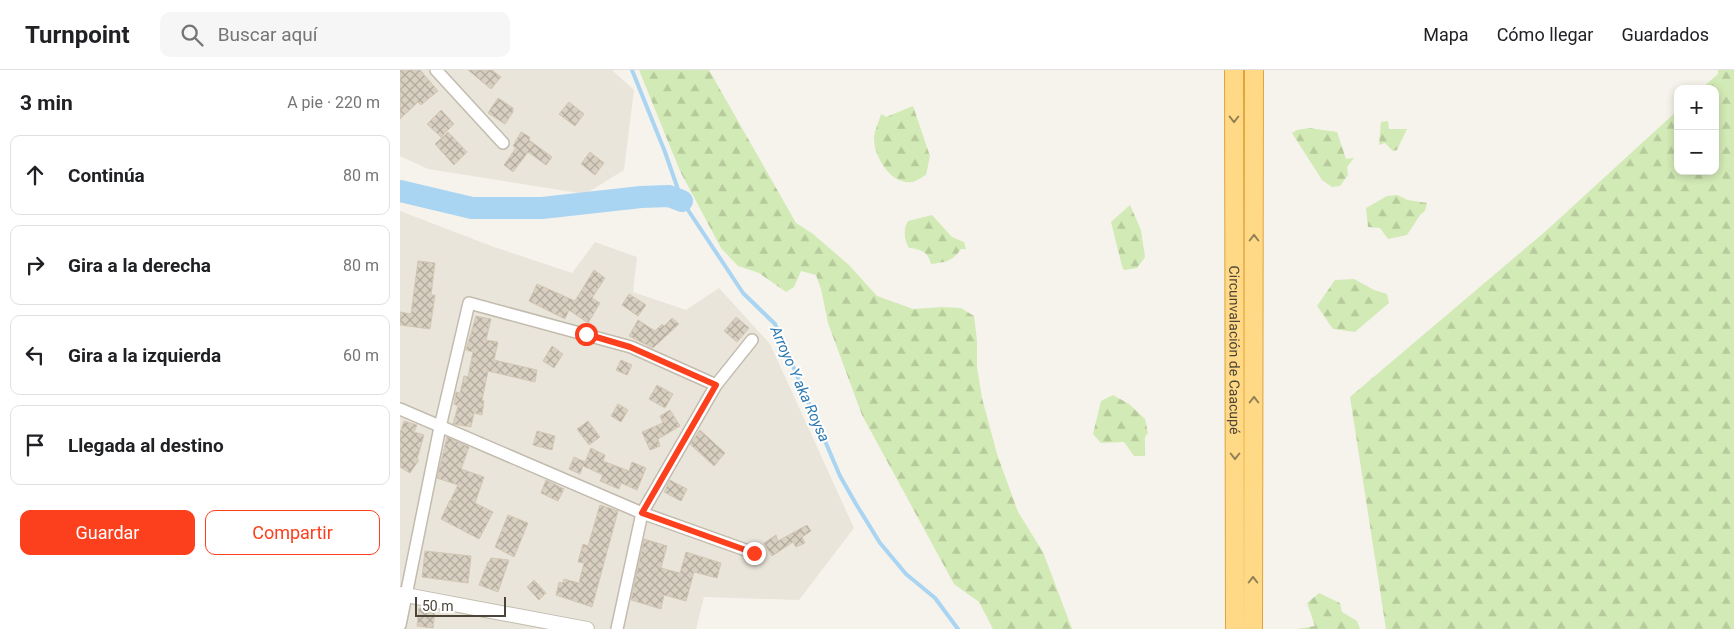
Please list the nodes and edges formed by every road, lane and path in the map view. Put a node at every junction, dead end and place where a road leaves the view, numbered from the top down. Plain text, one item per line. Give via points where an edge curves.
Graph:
1 (436, 70) edge
2 (1234, 70) edge
3 (1254, 70) edge
4 (503, 143) dead end
5 (752, 340) dead end
6 (716, 385) junction
7 (400, 409) edge
8 (440, 427) junction
9 (642, 513) junction
10 (754, 553) dead end
11 (403, 595) edge
12 (400, 625) edge
13 (587, 629) edge
14 (617, 629) edge
15 (1235, 629) edge
16 (1253, 629) edge

1 - 4 street
2 -> 15 highway, Circunvalación de Caacupé
16 -> 3 highway, Circunvalación de Caacupé
5 - 6 street
6 - 8 street via 630,347 470,303
6 - 9 street
7 - 8 street
8 - 9 street
8 - 11 street
9 - 10 street
9 - 14 street
11 - 12 street
11 - 13 street

